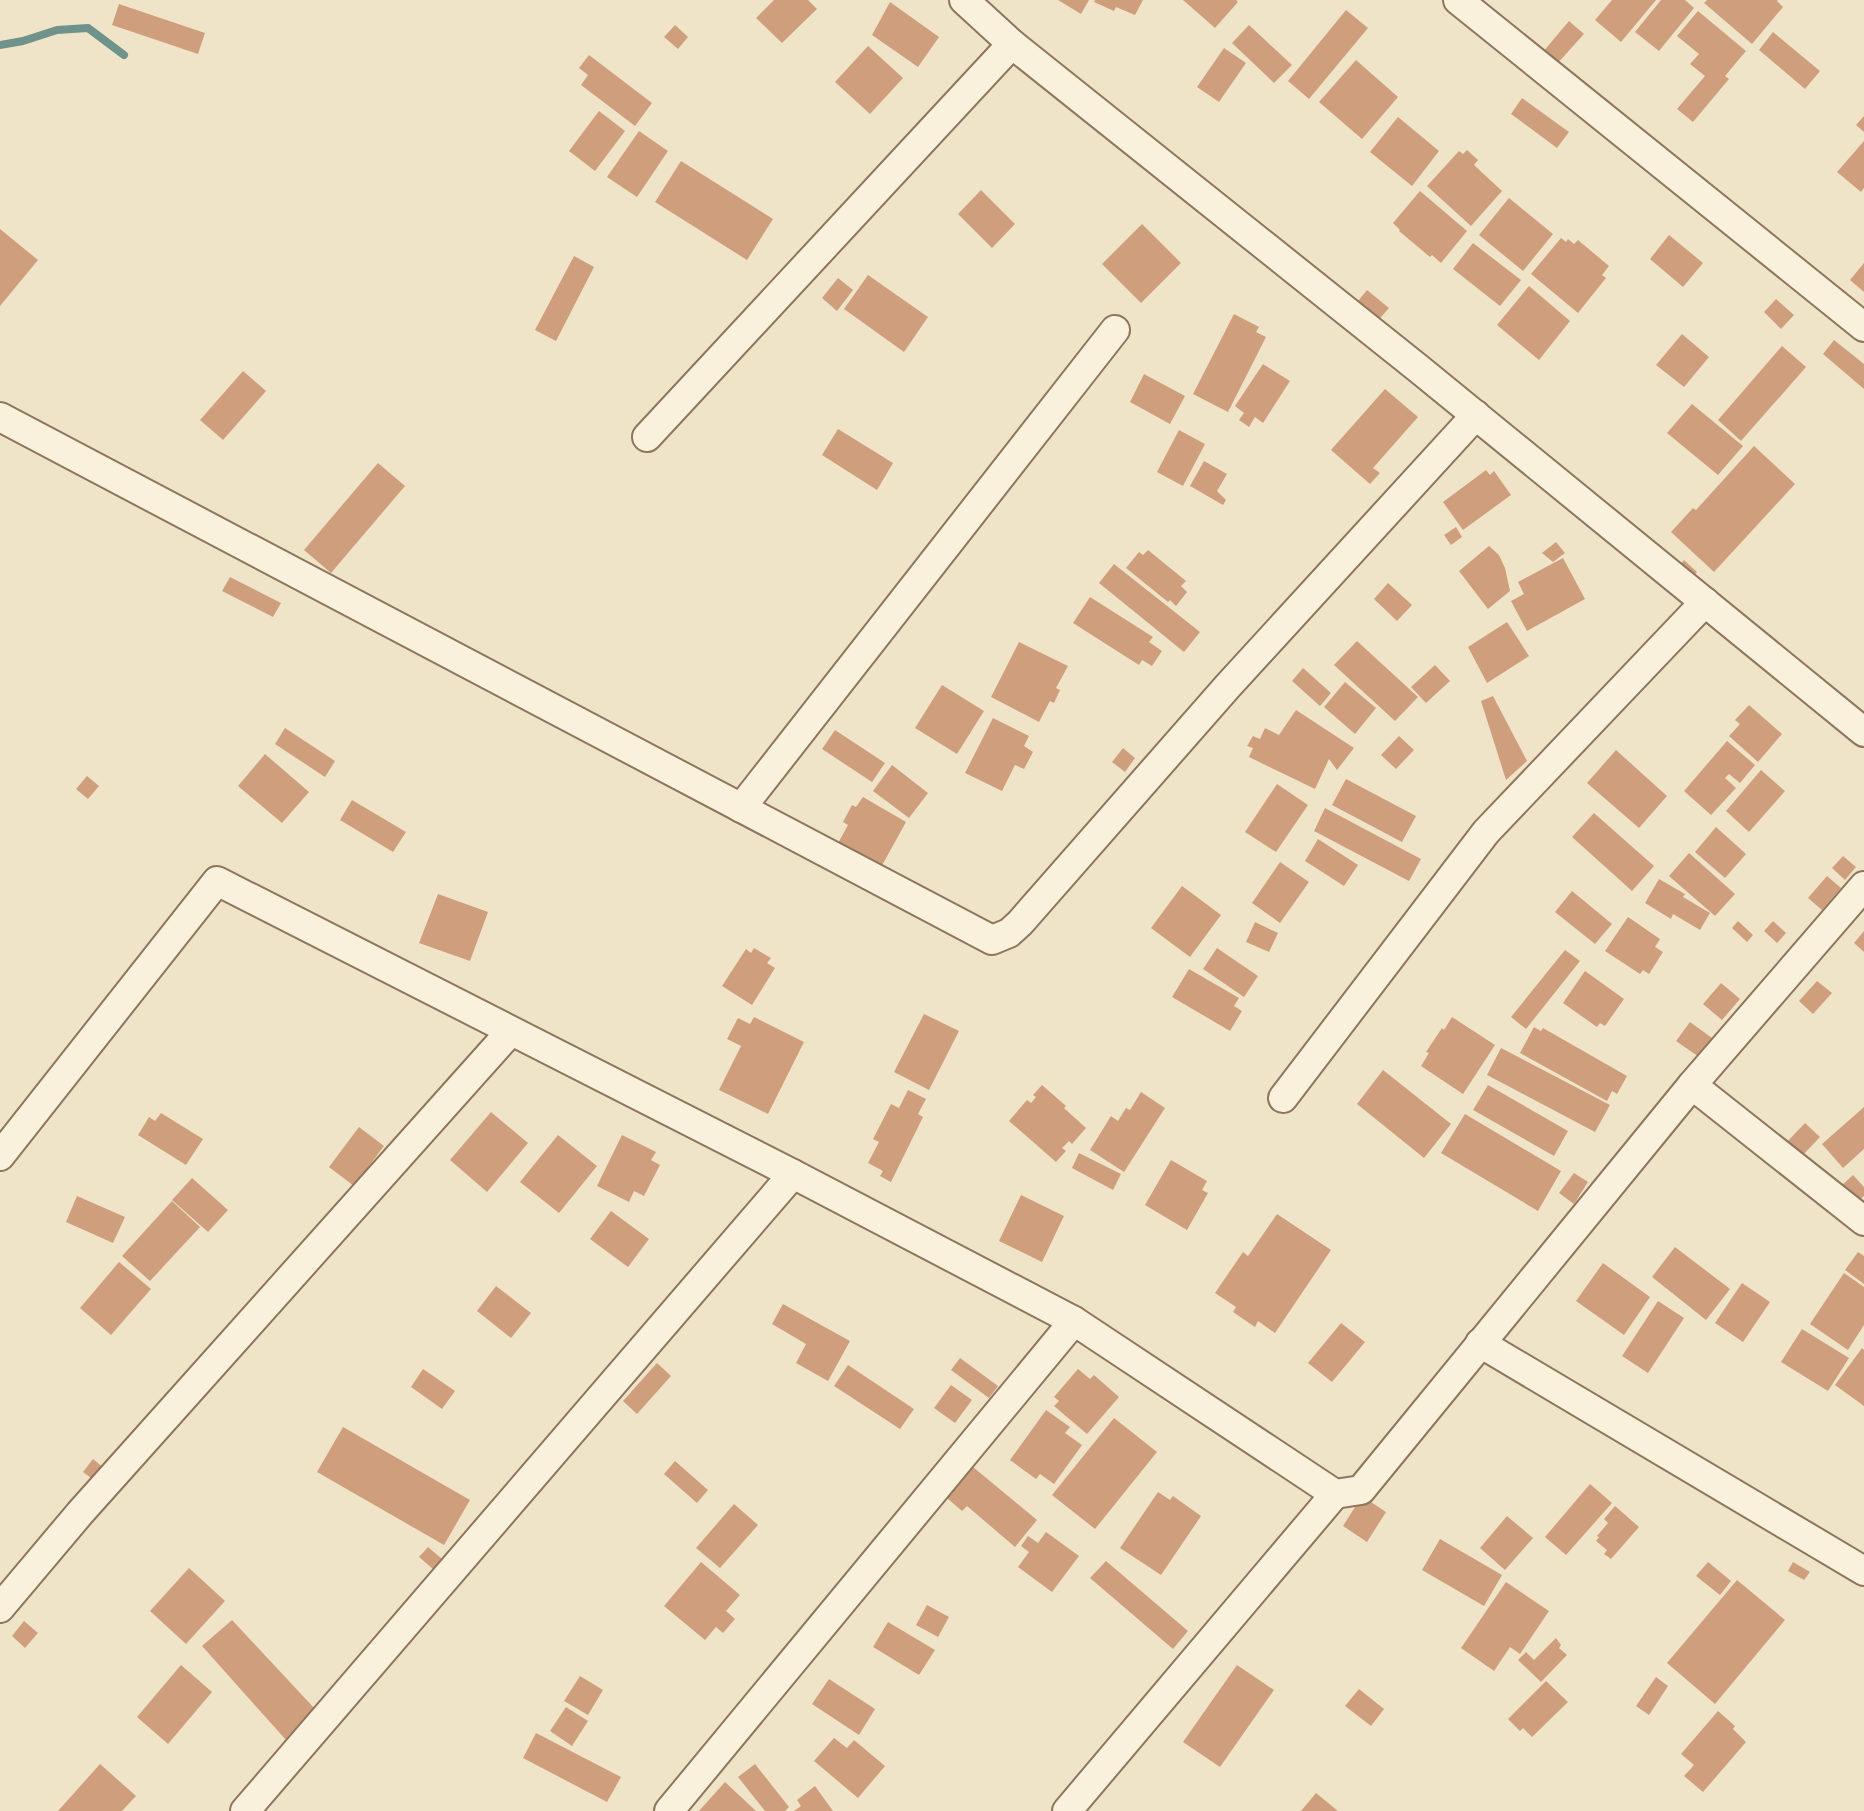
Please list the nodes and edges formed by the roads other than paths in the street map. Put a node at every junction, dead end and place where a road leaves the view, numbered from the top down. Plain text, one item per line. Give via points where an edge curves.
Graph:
1 (964, 0) edge
2 (1458, 0) edge
3 (1012, 44) junction
4 (1864, 327) edge
5 (1116, 330) dead end
6 (1476, 416) junction
7 (0, 417) edge
8 (647, 437) dead end
9 (1704, 602) junction
10 (1864, 732) edge
11 (741, 808) junction
12 (1864, 886) edge
13 (511, 1030) junction
14 (1692, 1085) junction
15 (1283, 1098) dead end
16 (0, 1156) edge
17 (793, 1174) junction
18 (1864, 1221) edge
19 (1074, 1321) junction
20 (1480, 1343) junction
21 (1335, 1494) junction
22 (1864, 1571) edge
23 (0, 1608) edge
24 (245, 1811) edge
25 (669, 1811) edge
26 (1067, 1811) edge

1 - 3 street
2 - 4 street
3 - 6 street
3 - 8 street
5 - 11 street
6 - 9 street
6 - 11 street via 1008,933 992,940
7 - 11 street
9 - 10 street
9 - 15 street via 1486,832
12 - 14 street
13 - 16 street via 217,881
13 - 17 street
13 - 23 street
14 - 18 street
14 - 20 street
17 - 19 street
17 - 24 street
19 - 21 street
19 - 25 street
20 - 21 street via 1360,1490
20 - 22 street
21 - 26 street

